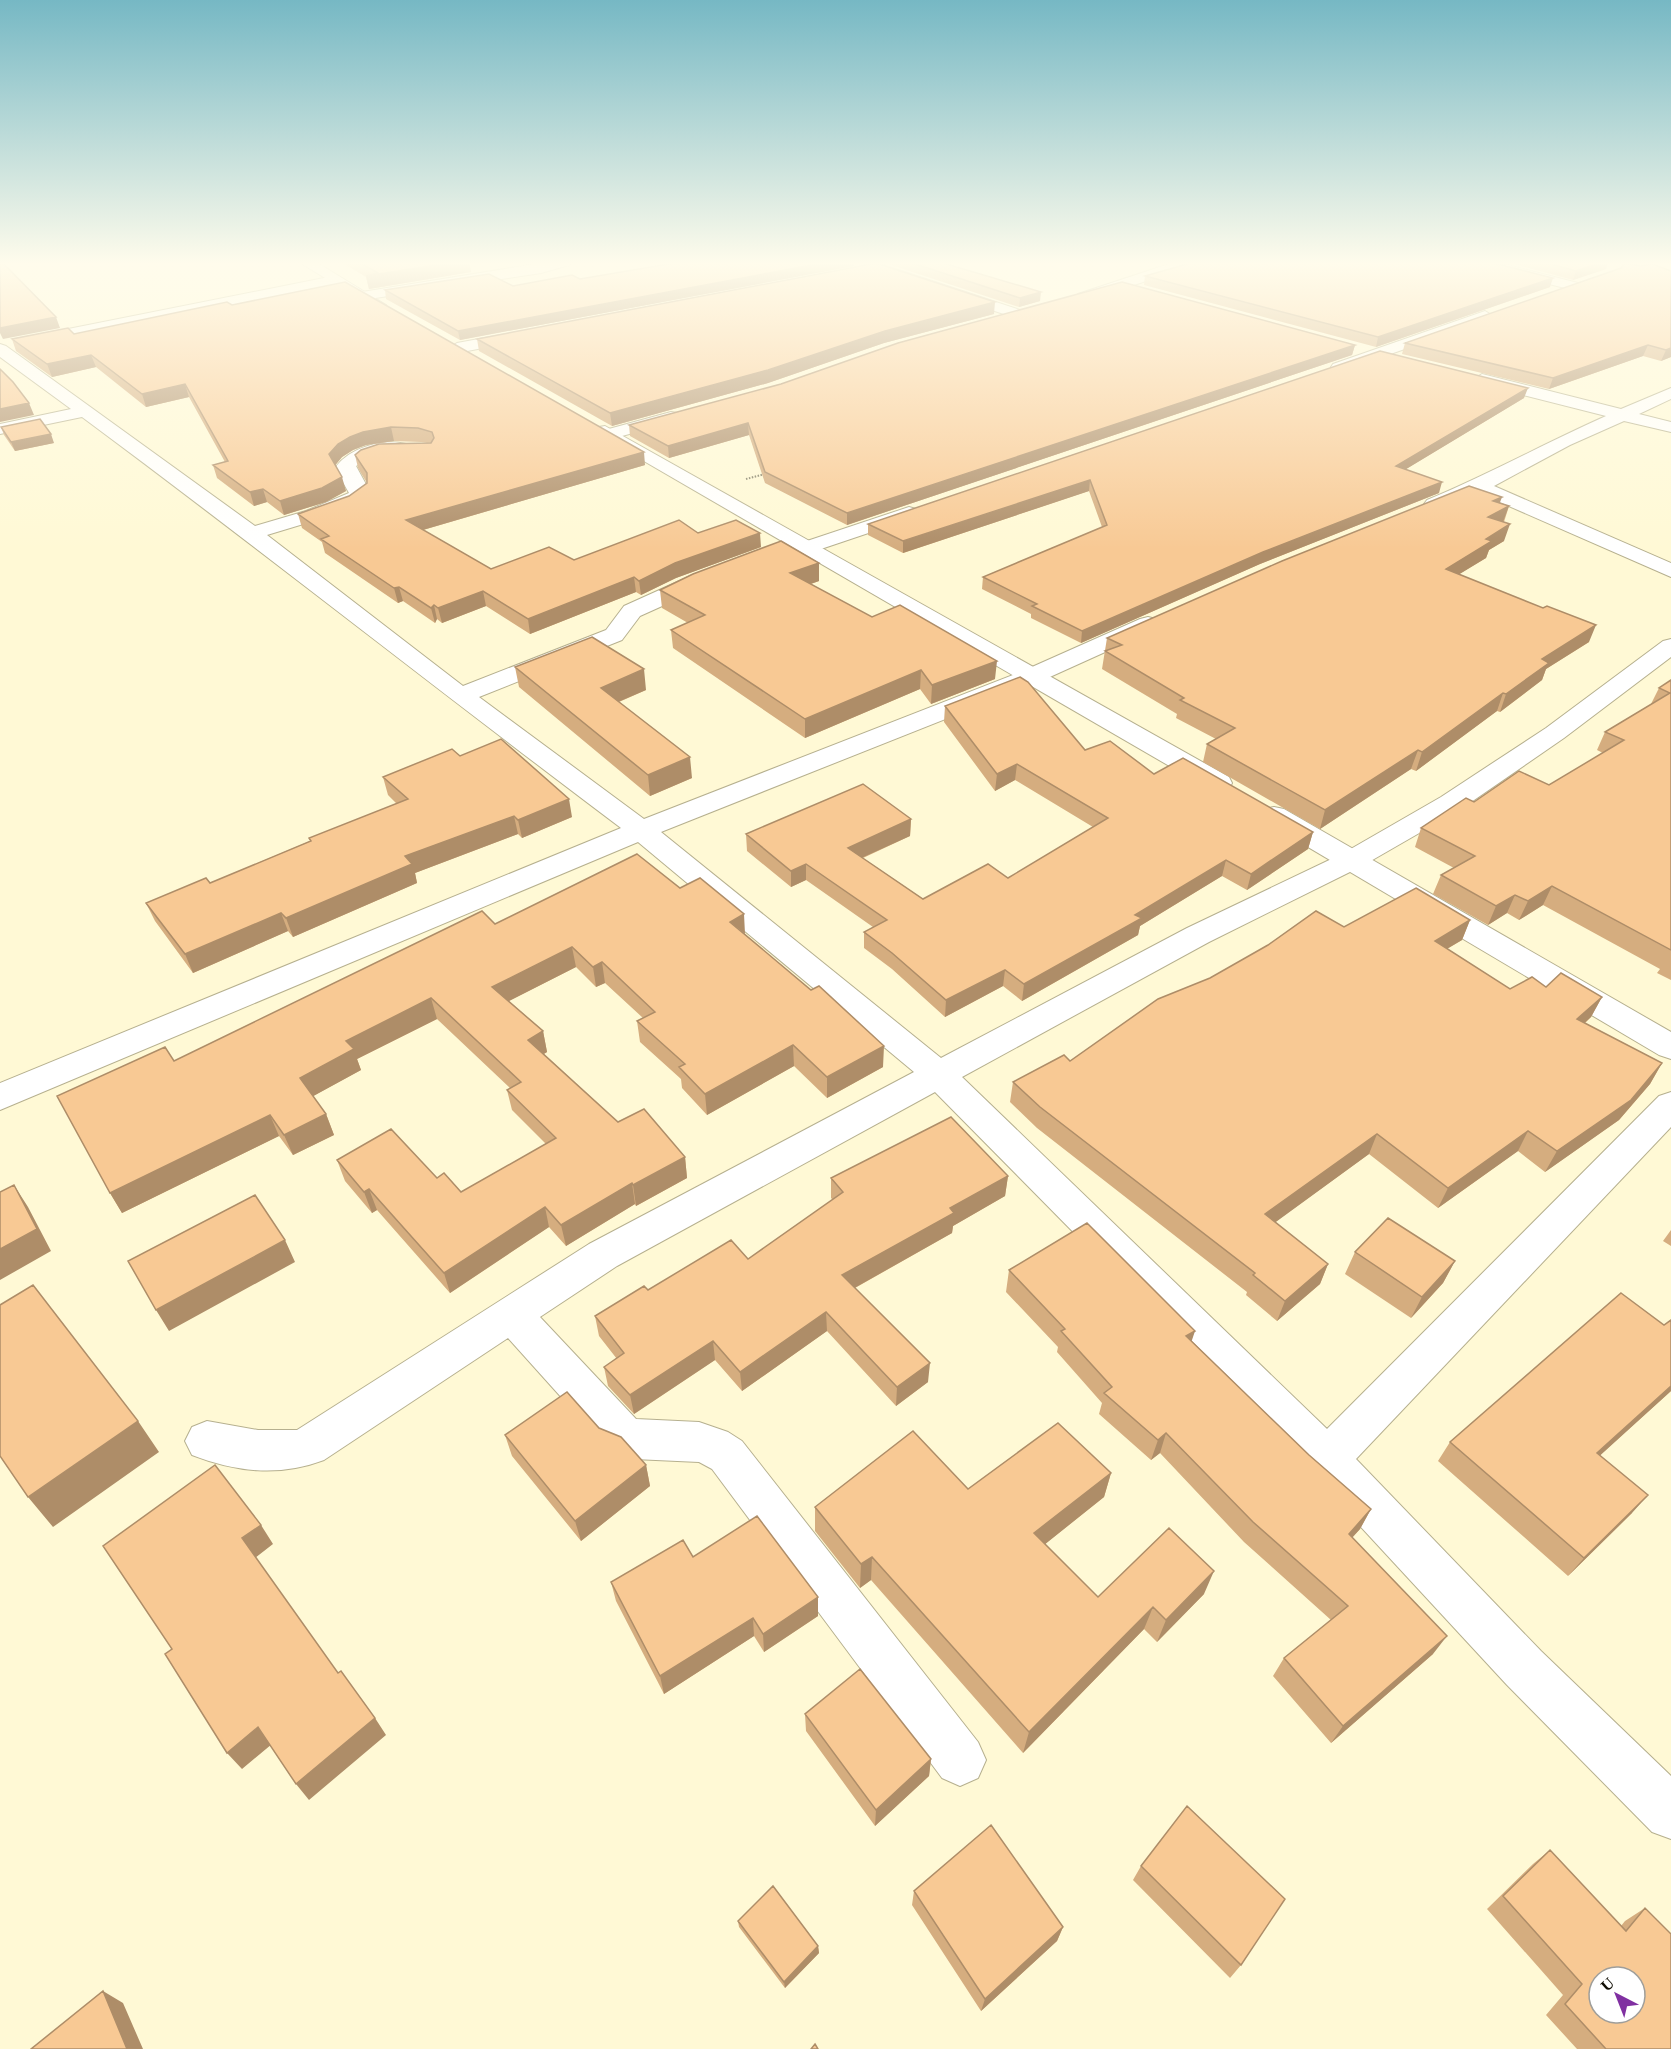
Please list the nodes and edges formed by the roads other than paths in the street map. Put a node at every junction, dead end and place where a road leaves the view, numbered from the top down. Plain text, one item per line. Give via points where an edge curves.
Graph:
1 (13, 358) edge
2 (473, 358) edge
3 (1365, 358) edge
4 (1391, 358) edge
5 (1410, 362) edge
6 (485, 365) edge
7 (1323, 372) edge
8 (1467, 376) edge
9 (1671, 393) edge
10 (87, 411) junction
11 (688, 413) edge
12 (1623, 416) junction
13 (585, 420) edge
14 (1671, 427) edge
15 (0, 429) edge
16 (611, 434) junction
17 (419, 449) edge
18 (1479, 486) junction
19 (930, 506) edge
20 (1413, 513) edge
21 (252, 533) junction
22 (796, 546) junction
23 (726, 570) edge
24 (1671, 571) edge
25 (1172, 614) edge
26 (1671, 646) edge
27 (1032, 676) junction
28 (460, 696) junction
29 (641, 830) junction
30 (1352, 860) junction
31 (1671, 1047) edge
32 (937, 1074) junction
33 (0, 1097) edge
34 (1671, 1106) edge
35 (512, 1314) junction
36 (207, 1441) dead end
37 (1327, 1460) junction
38 (960, 1760) dead end
39 (1671, 1813) edge

1 - 10 street
2 - 6 street
3 - 7 street
4 - 5 street
8 - 12 street
9 - 12 street
10 - 15 street
10 - 21 street
11 - 16 street
12 - 14 street
12 - 18 street via 1564,441
13 - 16 street
16 - 22 street
17 - 21 street via 393,448 350,460 345,468 359,495 324,511
18 - 20 street
18 - 24 street
19 - 22 street
21 - 28 street
22 - 27 street
23 - 28 street via 644,604 626,617 614,635
25 - 27 street
26 - 30 street via 1555,733 1450,803
27 - 29 street
27 - 30 street
28 - 29 street
29 - 32 street
29 - 33 street
30 - 31 street
30 - 32 street via 1198,934
32 - 35 street via 603,1255
32 - 37 street
34 - 37 street
35 - 36 street via 295,1452
35 - 38 street via 621,1433 634,1441 690,1440 713,1444 727,1455
37 - 39 street via 1524,1668

